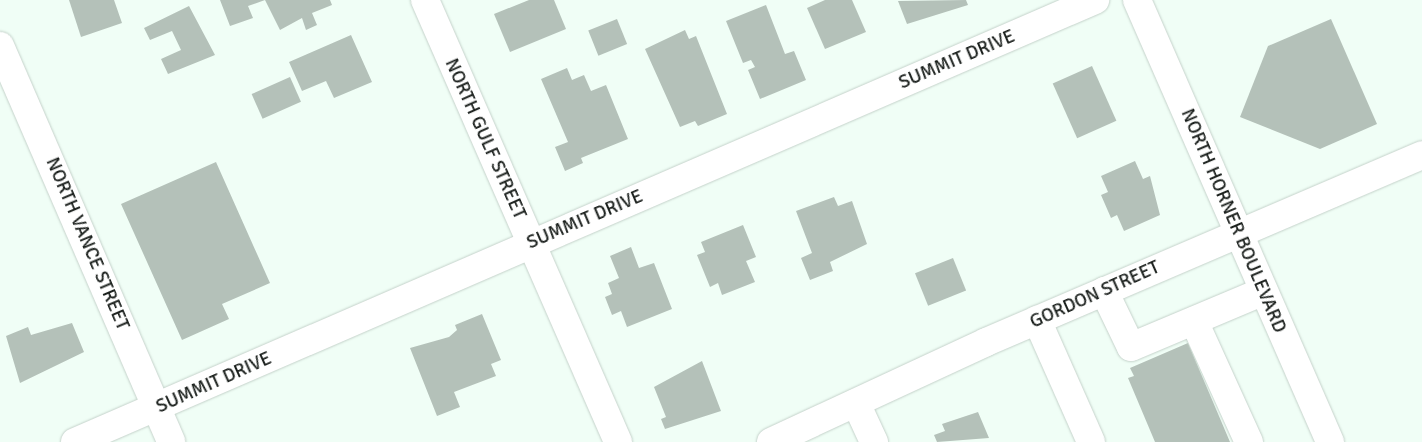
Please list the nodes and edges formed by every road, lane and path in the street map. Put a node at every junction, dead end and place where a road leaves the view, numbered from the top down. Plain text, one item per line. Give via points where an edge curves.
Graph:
1 (425, 0) edge
2 (1095, 0) edge
3 (1137, 0) edge
4 (0, 46) edge
5 (1422, 155) edge
6 (1238, 232) junction
7 (531, 243) junction
8 (1104, 291) junction
9 (1264, 291) junction
10 (1037, 320) junction
11 (1194, 321) junction
12 (856, 403) junction
13 (157, 409) junction
14 (1326, 441) edge
15 (76, 442) edge
16 (172, 442) edge
17 (618, 442) edge
18 (771, 442) edge
19 (874, 442) edge
20 (1092, 442) edge
21 (1249, 442) edge

1 - 7 street, NORTH GULF STREET
2 - 7 street, SUMMIT DRIVE
3 - 6 street, NORTH HORNER BOULEVARD
4 - 13 street, NORTH VANCE STREET
5 - 6 street, GORDON STREET
6 - 8 street, GORDON STREET
6 - 9 street, NORTH HORNER BOULEVARD
7 - 13 street, SUMMIT DRIVE
7 - 17 street, NORTH GULF STREET
8 - 10 street, GORDON STREET
8 - 11 street via 1131,347
9 - 11 street
9 - 14 street, NORTH HORNER BOULEVARD
10 - 12 street, GORDON STREET
10 - 20 street
11 - 21 street
12 - 18 street, GORDON STREET
12 - 19 street
13 - 15 street, SUMMIT DRIVE
13 - 16 street, NORTH VANCE STREET

